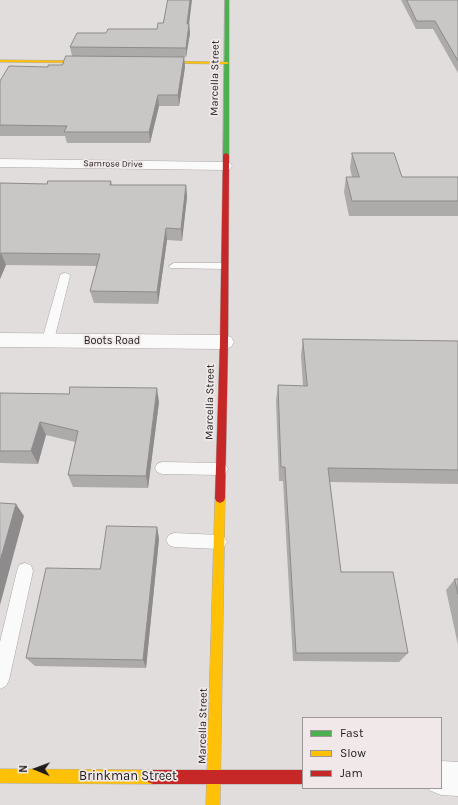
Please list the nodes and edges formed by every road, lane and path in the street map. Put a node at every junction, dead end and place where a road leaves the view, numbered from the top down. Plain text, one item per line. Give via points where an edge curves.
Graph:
1 (227, 0) edge
2 (0, 61) edge
3 (100, 62) edge
4 (147, 62) edge
5 (227, 62) junction
6 (0, 163) edge
7 (225, 166) junction
8 (174, 266) dead end
9 (224, 266) junction
10 (66, 276) dead end
11 (0, 340) edge
12 (48, 340) junction
13 (224, 342) junction
14 (162, 468) dead end
15 (221, 469) junction
16 (174, 540) dead end
17 (219, 542) junction
18 (25, 571) dead end
19 (0, 680) edge
20 (0, 776) edge
21 (213, 776) junction
22 (302, 777) edge
23 (442, 778) edge
24 (458, 779) edge
25 (212, 805) edge

1 - 5 street, Marcella Street
2 - 3 street
4 - 5 street
5 - 7 street, Marcella Street
6 - 7 street, Samrose Drive
7 - 9 street, Marcella Street
8 - 9 lane
9 - 13 street, Marcella Street
10 - 12 lane
11 - 12 street, Boots Road
12 - 13 street, Boots Road
13 - 15 street, Marcella Street
14 - 15 lane
15 - 17 street, Marcella Street
16 - 17 lane
17 - 21 street, Marcella Street
18 - 19 lane
20 - 21 street, Brinkman Street
21 - 22 street, Brinkman Street
21 - 25 street, Marcella Street
23 - 24 street

